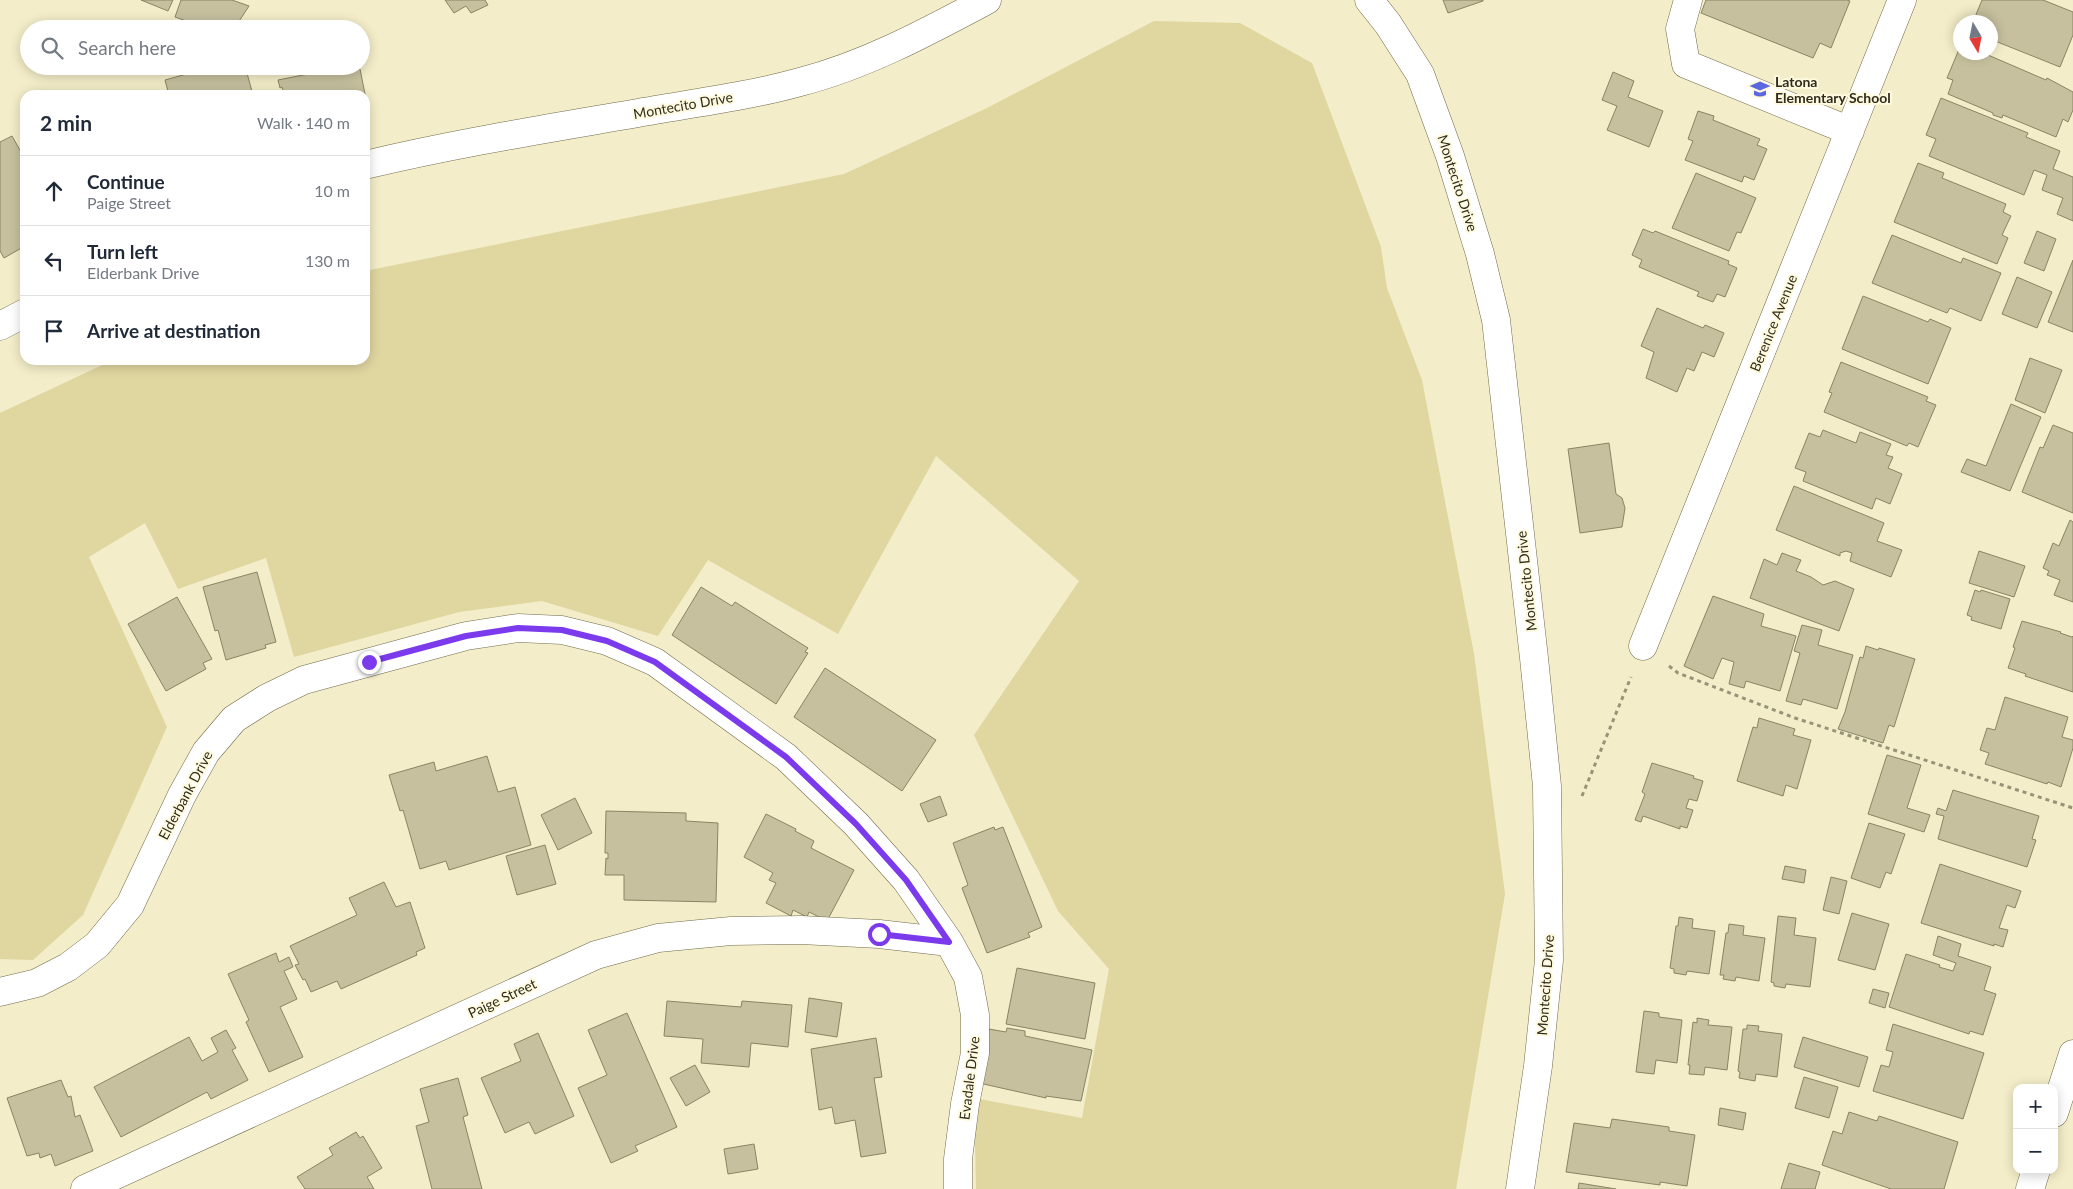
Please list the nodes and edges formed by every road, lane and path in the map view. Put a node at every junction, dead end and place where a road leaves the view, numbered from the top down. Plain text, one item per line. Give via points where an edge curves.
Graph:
1 (987, 0) edge
2 (1369, 0) edge
3 (1688, 0) edge
4 (1902, 0) edge
5 (1850, 131) junction
6 (370, 164) edge
7 (20, 316) edge
8 (0, 326) edge
9 (1643, 646) junction
10 (1582, 798) dead end
11 (2073, 808) edge
12 (949, 942) junction
13 (0, 992) edge
14 (2073, 1054) edge
15 (2058, 1101) edge
16 (2035, 1174) edge
17 (85, 1189) edge
18 (958, 1189) edge
19 (1520, 1189) edge
20 (2030, 1189) edge

1 - 6 street, Montecito Drive via 866,60 800,82 698,103 435,148
2 - 19 street, Montecito Drive via 1420,74 1456,174 1496,320 1547,786 1549,960
3 - 5 street via 1680,30 1686,64
4 - 5 street, Berenice Avenue
5 - 9 street, Berenice Avenue
7 - 8 street
9 - 10 path
9 - 11 path via 1678,673 1795,718
12 - 13 street, Elderbank Drive via 906,880 856,824 786,757 655,662 607,641 562,630 518,628 466,636 304,680 234,719 206,752 182,794 130,905 97,945 68,967 37,983
12 - 17 street, Paige Street via 802,930 731,931 658,938 596,955
12 - 18 street, Evadale Drive via 968,977 975,1015 975,1053 959,1150
14 - 15 street
16 - 20 street

